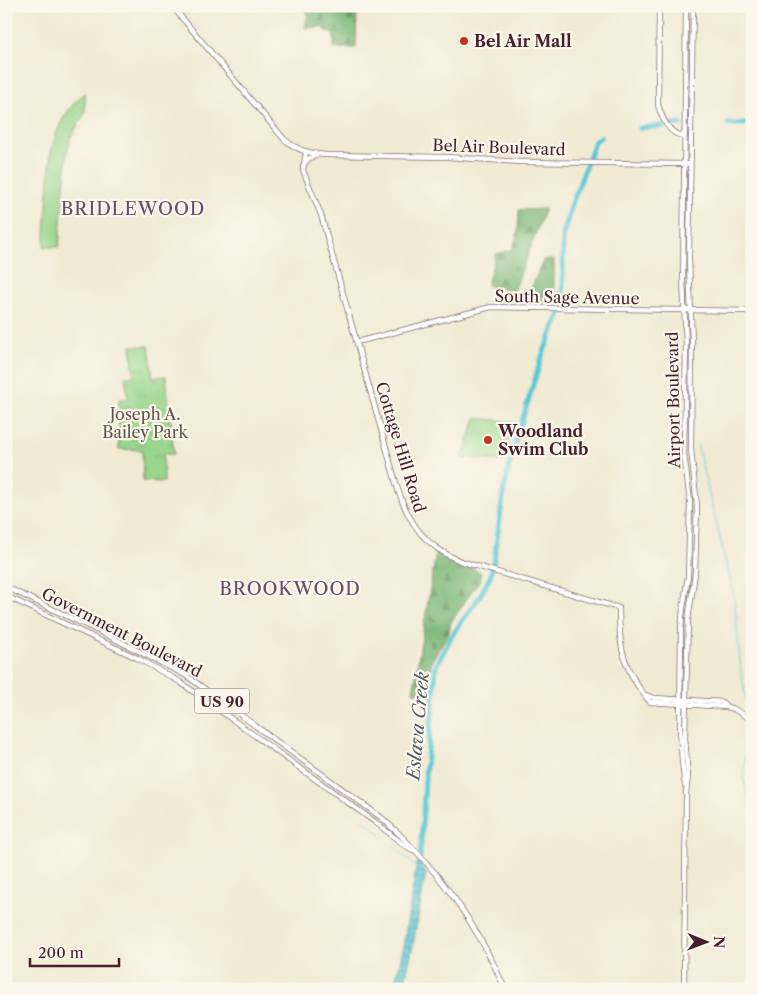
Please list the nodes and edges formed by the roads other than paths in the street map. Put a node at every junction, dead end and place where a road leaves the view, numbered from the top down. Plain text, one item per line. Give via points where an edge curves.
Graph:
1 (172, 6) edge
2 (659, 6) edge
3 (686, 6) edge
4 (693, 6) edge
5 (685, 136) junction
6 (295, 147) junction
7 (306, 152) junction
8 (317, 154) junction
9 (684, 164) junction
10 (691, 164) junction
11 (303, 167) junction
12 (684, 311) junction
13 (690, 311) junction
14 (752, 312) edge
15 (357, 342) junction
16 (6, 587) edge
17 (6, 596) edge
18 (611, 606) junction
19 (619, 615) junction
20 (680, 701) junction
21 (686, 701) junction
22 (752, 720) edge
23 (686, 792) junction
24 (414, 850) junction
25 (684, 988) edge
26 (506, 989) edge

1 - 6 main road, Cottage Hill Road via 279,134
2 - 5 main road via 658,105 668,127 675,134
3 - 5 main road, Airport Boulevard
4 - 10 main road, Airport Boulevard
5 - 9 main road, Airport Boulevard
6 - 7 main road, Cottage Hill Road
6 - 11 main road, Cottage Hill Road
7 - 8 main road, Bel Air Boulevard
7 - 11 main road
8 - 9 main road, Bel Air Boulevard
8 - 11 main road
9 - 10 main road, Bel Air Boulevard
9 - 12 main road, Airport Boulevard
10 - 13 main road, Airport Boulevard
11 - 15 main road, Cottage Hill Road via 322,215
12 - 13 main road, South Sage Avenue
12 - 15 main road, South Sage Avenue via 492,307
12 - 20 main road, Airport Boulevard via 684,454 690,502
13 - 14 main road, South Sage Avenue
13 - 21 main road, Airport Boulevard via 691,450 696,506
15 - 18 main road, Cottage Hill Road via 398,490 411,522 436,548 460,561
16 - 24 main road, Government Boulevard / US 90 via 187,676 382,818
17 - 24 main road, Government Boulevard / US 90 via 146,662 180,682
18 - 19 main road
18 - 19 main road, Cottage Hill Road via 619,608
19 - 20 main road via 621,649 631,676 643,693 654,698
20 - 21 main road
20 - 23 main road, Airport Boulevard
21 - 22 main road via 722,702
21 - 23 main road, Airport Boulevard
23 - 25 main road, Airport Boulevard
24 - 26 main road, Government Boulevard / US 90 via 453,895 481,937

